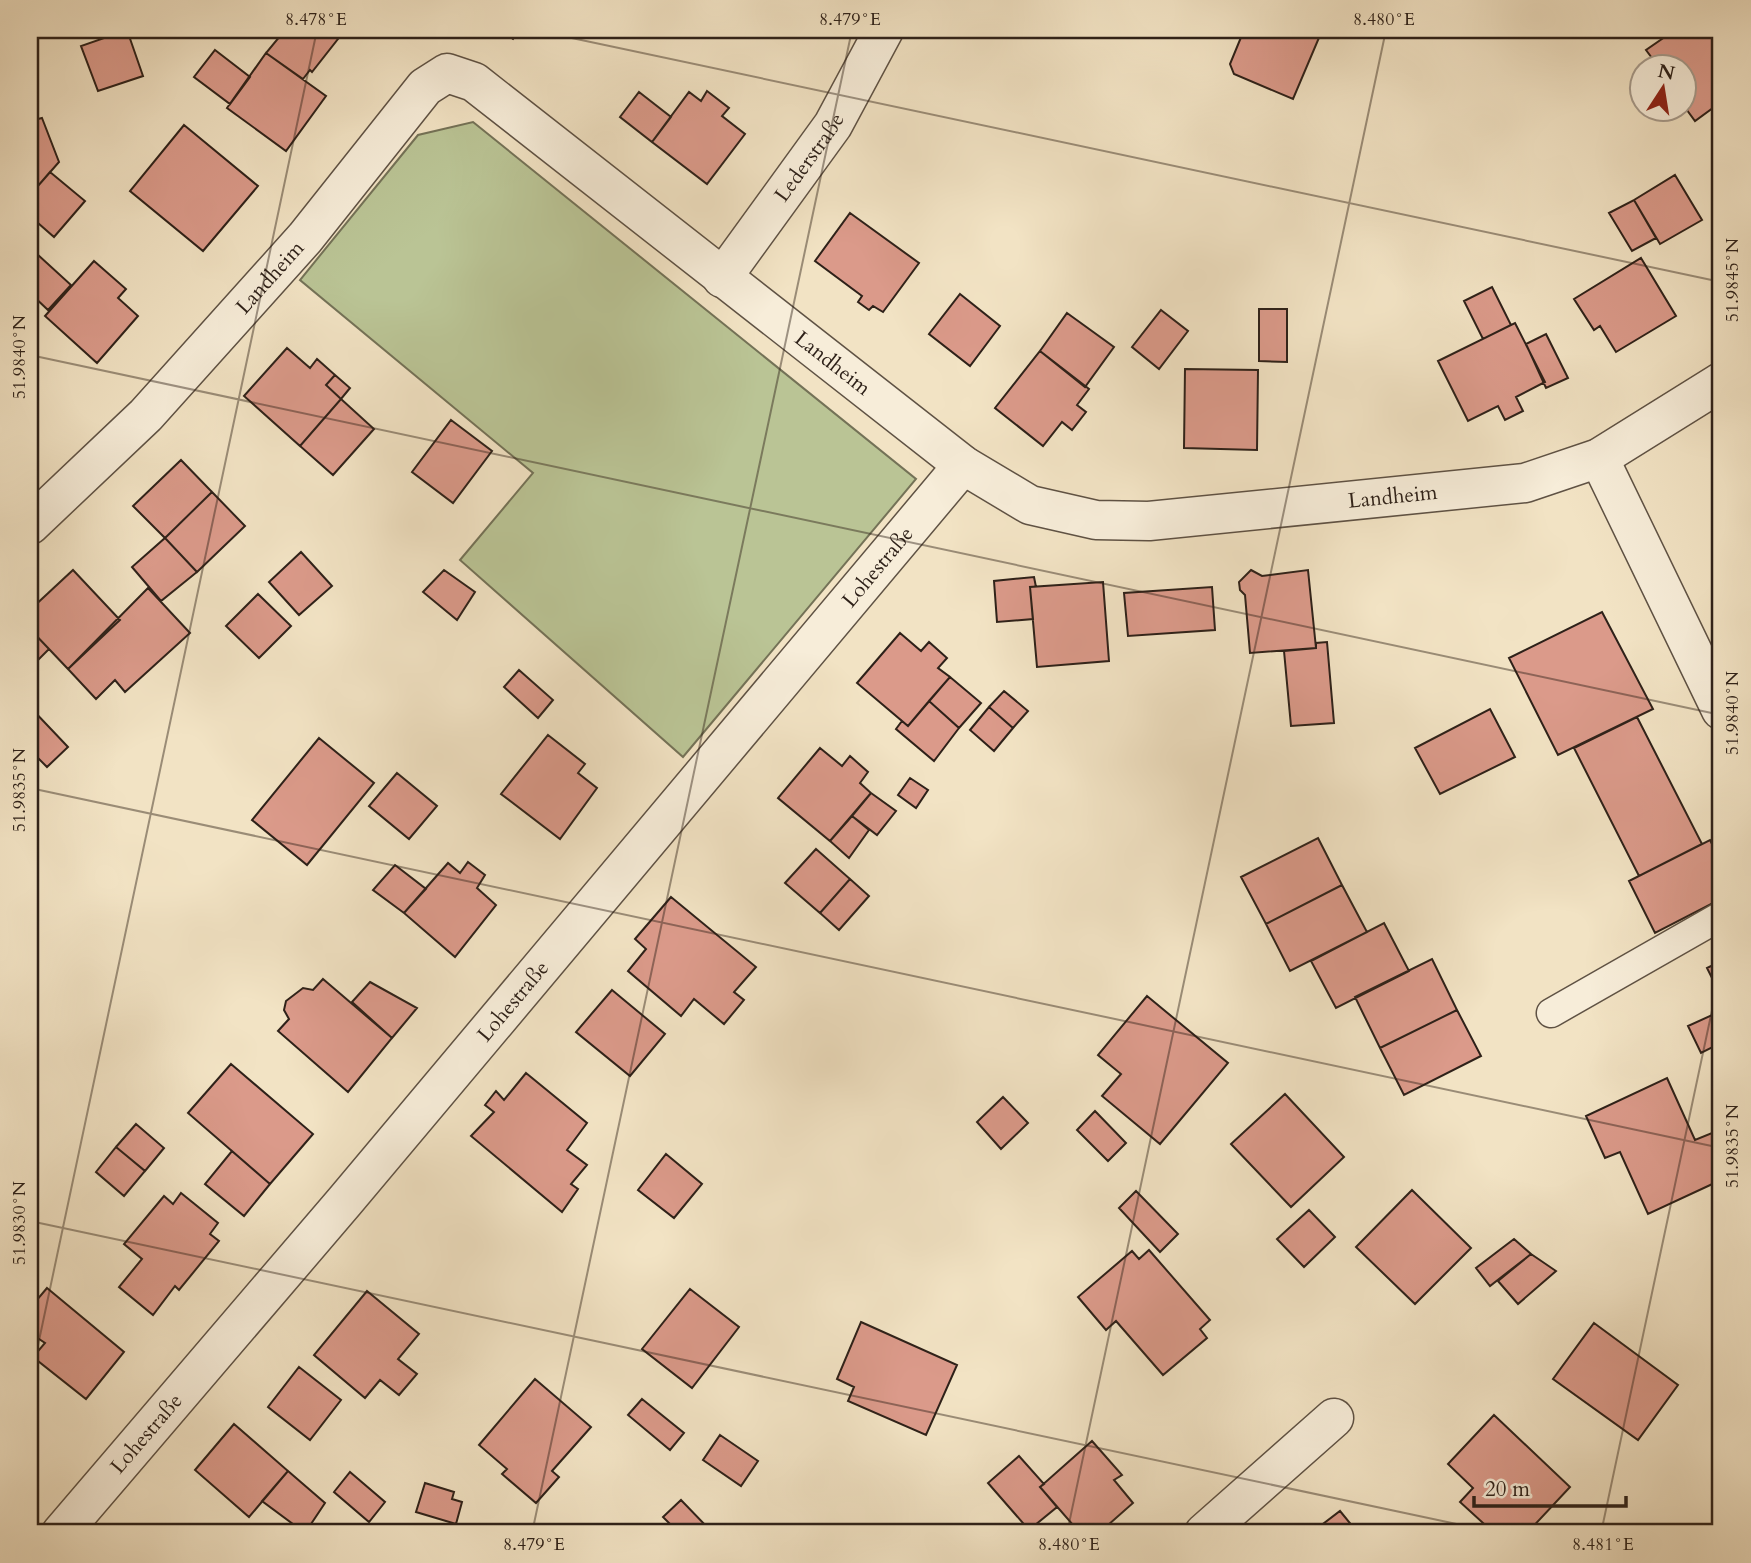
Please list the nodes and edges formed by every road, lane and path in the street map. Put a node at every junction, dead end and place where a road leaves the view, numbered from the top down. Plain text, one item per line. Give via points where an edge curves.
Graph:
1 (884, 30) edge
2 (722, 278) junction
3 (1721, 382) edge
4 (1599, 458) junction
5 (963, 465) junction
6 (30, 525) edge
7 (1721, 710) edge
8 (1721, 916) edge
9 (1551, 1013) dead end
10 (1334, 1418) dead end
11 (61, 1533) edge
12 (1204, 1533) edge

1 - 2 street, Lederstraße via 833,125
2 - 5 street, Landheim
2 - 6 street, Landheim via 474,82 447,74 425,87 305,238 155,405
3 - 4 street, Landheim
4 - 5 street, Landheim via 1525,483 1149,521 1096,520 1030,505
4 - 7 street
5 - 11 street, Lohestraße
8 - 9 lane
10 - 12 street

